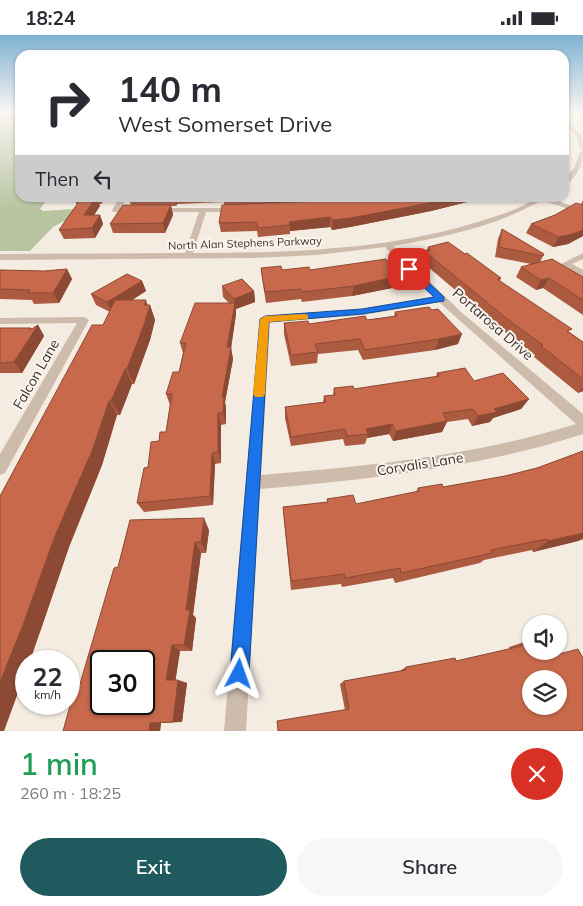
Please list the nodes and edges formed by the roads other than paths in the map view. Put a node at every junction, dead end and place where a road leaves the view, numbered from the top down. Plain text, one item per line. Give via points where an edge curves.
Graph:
1 (583, 152) edge
2 (582, 160) edge
3 (569, 178) edge
4 (121, 202) edge
5 (532, 202) edge
6 (553, 202) edge
7 (203, 210) junction
8 (243, 210) edge
9 (583, 212) edge
10 (388, 245) junction
11 (188, 256) junction
12 (583, 256) edge
13 (0, 257) edge
14 (583, 274) edge
15 (441, 299) junction
16 (0, 321) edge
17 (583, 422) edge
18 (583, 428) edge
19 (0, 469) edge
20 (253, 483) junction
21 (235, 731) edge

1 - 2 street
2 - 3 street
4 - 7 street via 116,211
5 - 10 street, North Alan Stephens Parkway via 485,222
6 - 9 street
7 - 8 street
7 - 11 street
10 - 11 street, North Alan Stephens Parkway via 274,255
10 - 15 street, Portarosa Drive
11 - 13 street, North Alan Stephens Parkway
12 - 14 street via 565,264
15 - 17 street, Portarosa Drive
15 - 20 street via 362,311 265,319
16 - 19 street, Falcon Lane via 84,321
18 - 20 street, Corvalis Lane via 527,445 440,462
20 - 21 street

